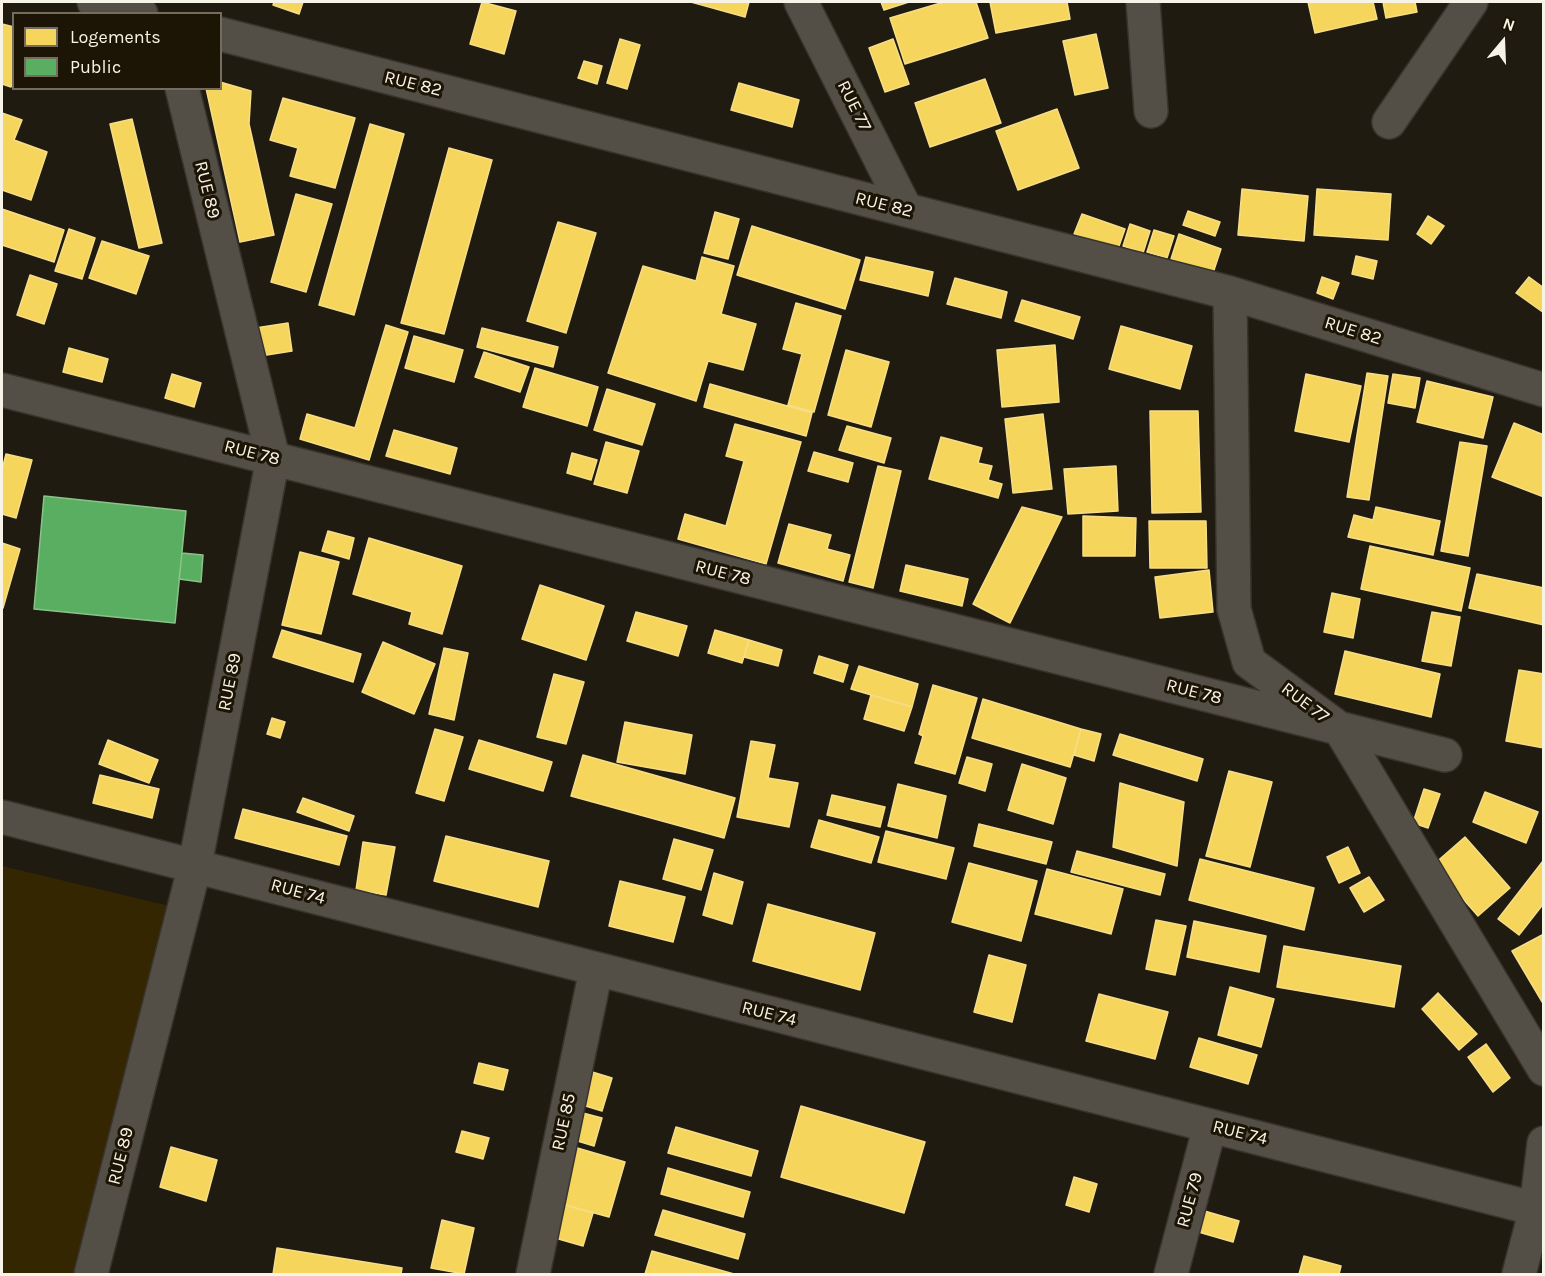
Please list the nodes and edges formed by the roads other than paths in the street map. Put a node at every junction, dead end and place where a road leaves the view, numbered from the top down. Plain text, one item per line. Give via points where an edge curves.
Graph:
1 (94, 2) edge
2 (801, 2) edge
3 (1143, 2) edge
4 (1471, 2) edge
5 (133, 12) edge
6 (222, 35) edge
7 (182, 90) edge
8 (1151, 111) dead end
9 (1389, 122) dead end
10 (906, 210) junction
11 (1230, 293) junction
12 (2, 390) edge
13 (1544, 390) edge
14 (273, 458) junction
15 (1340, 729) junction
16 (1445, 755) dead end
17 (2, 816) edge
18 (195, 865) junction
19 (596, 970) junction
20 (1544, 1069) edge
21 (1210, 1126) junction
22 (1544, 1143) edge
23 (1536, 1209) junction
24 (91, 1275) edge
25 (533, 1275) edge
26 (1171, 1275) edge
27 (1519, 1275) edge

1 - 5 street
2 - 10 street, RUE 77
3 - 8 street
4 - 9 street
6 - 10 street, RUE 82
7 - 14 street, RUE 89
10 - 11 street, RUE 82
11 - 13 street, RUE 82
11 - 15 street, RUE 77 via 1234,609 1249,662
12 - 14 street, RUE 78
14 - 15 street, RUE 78
14 - 18 street, RUE 89
15 - 16 street, RUE 78
15 - 20 street, RUE 77
17 - 18 street, RUE 74
18 - 19 street, RUE 74
18 - 24 street, RUE 89
19 - 21 street, RUE 74
19 - 25 street, RUE 85
21 - 23 street, RUE 74
21 - 26 street, RUE 79
22 - 23 street
23 - 27 street

